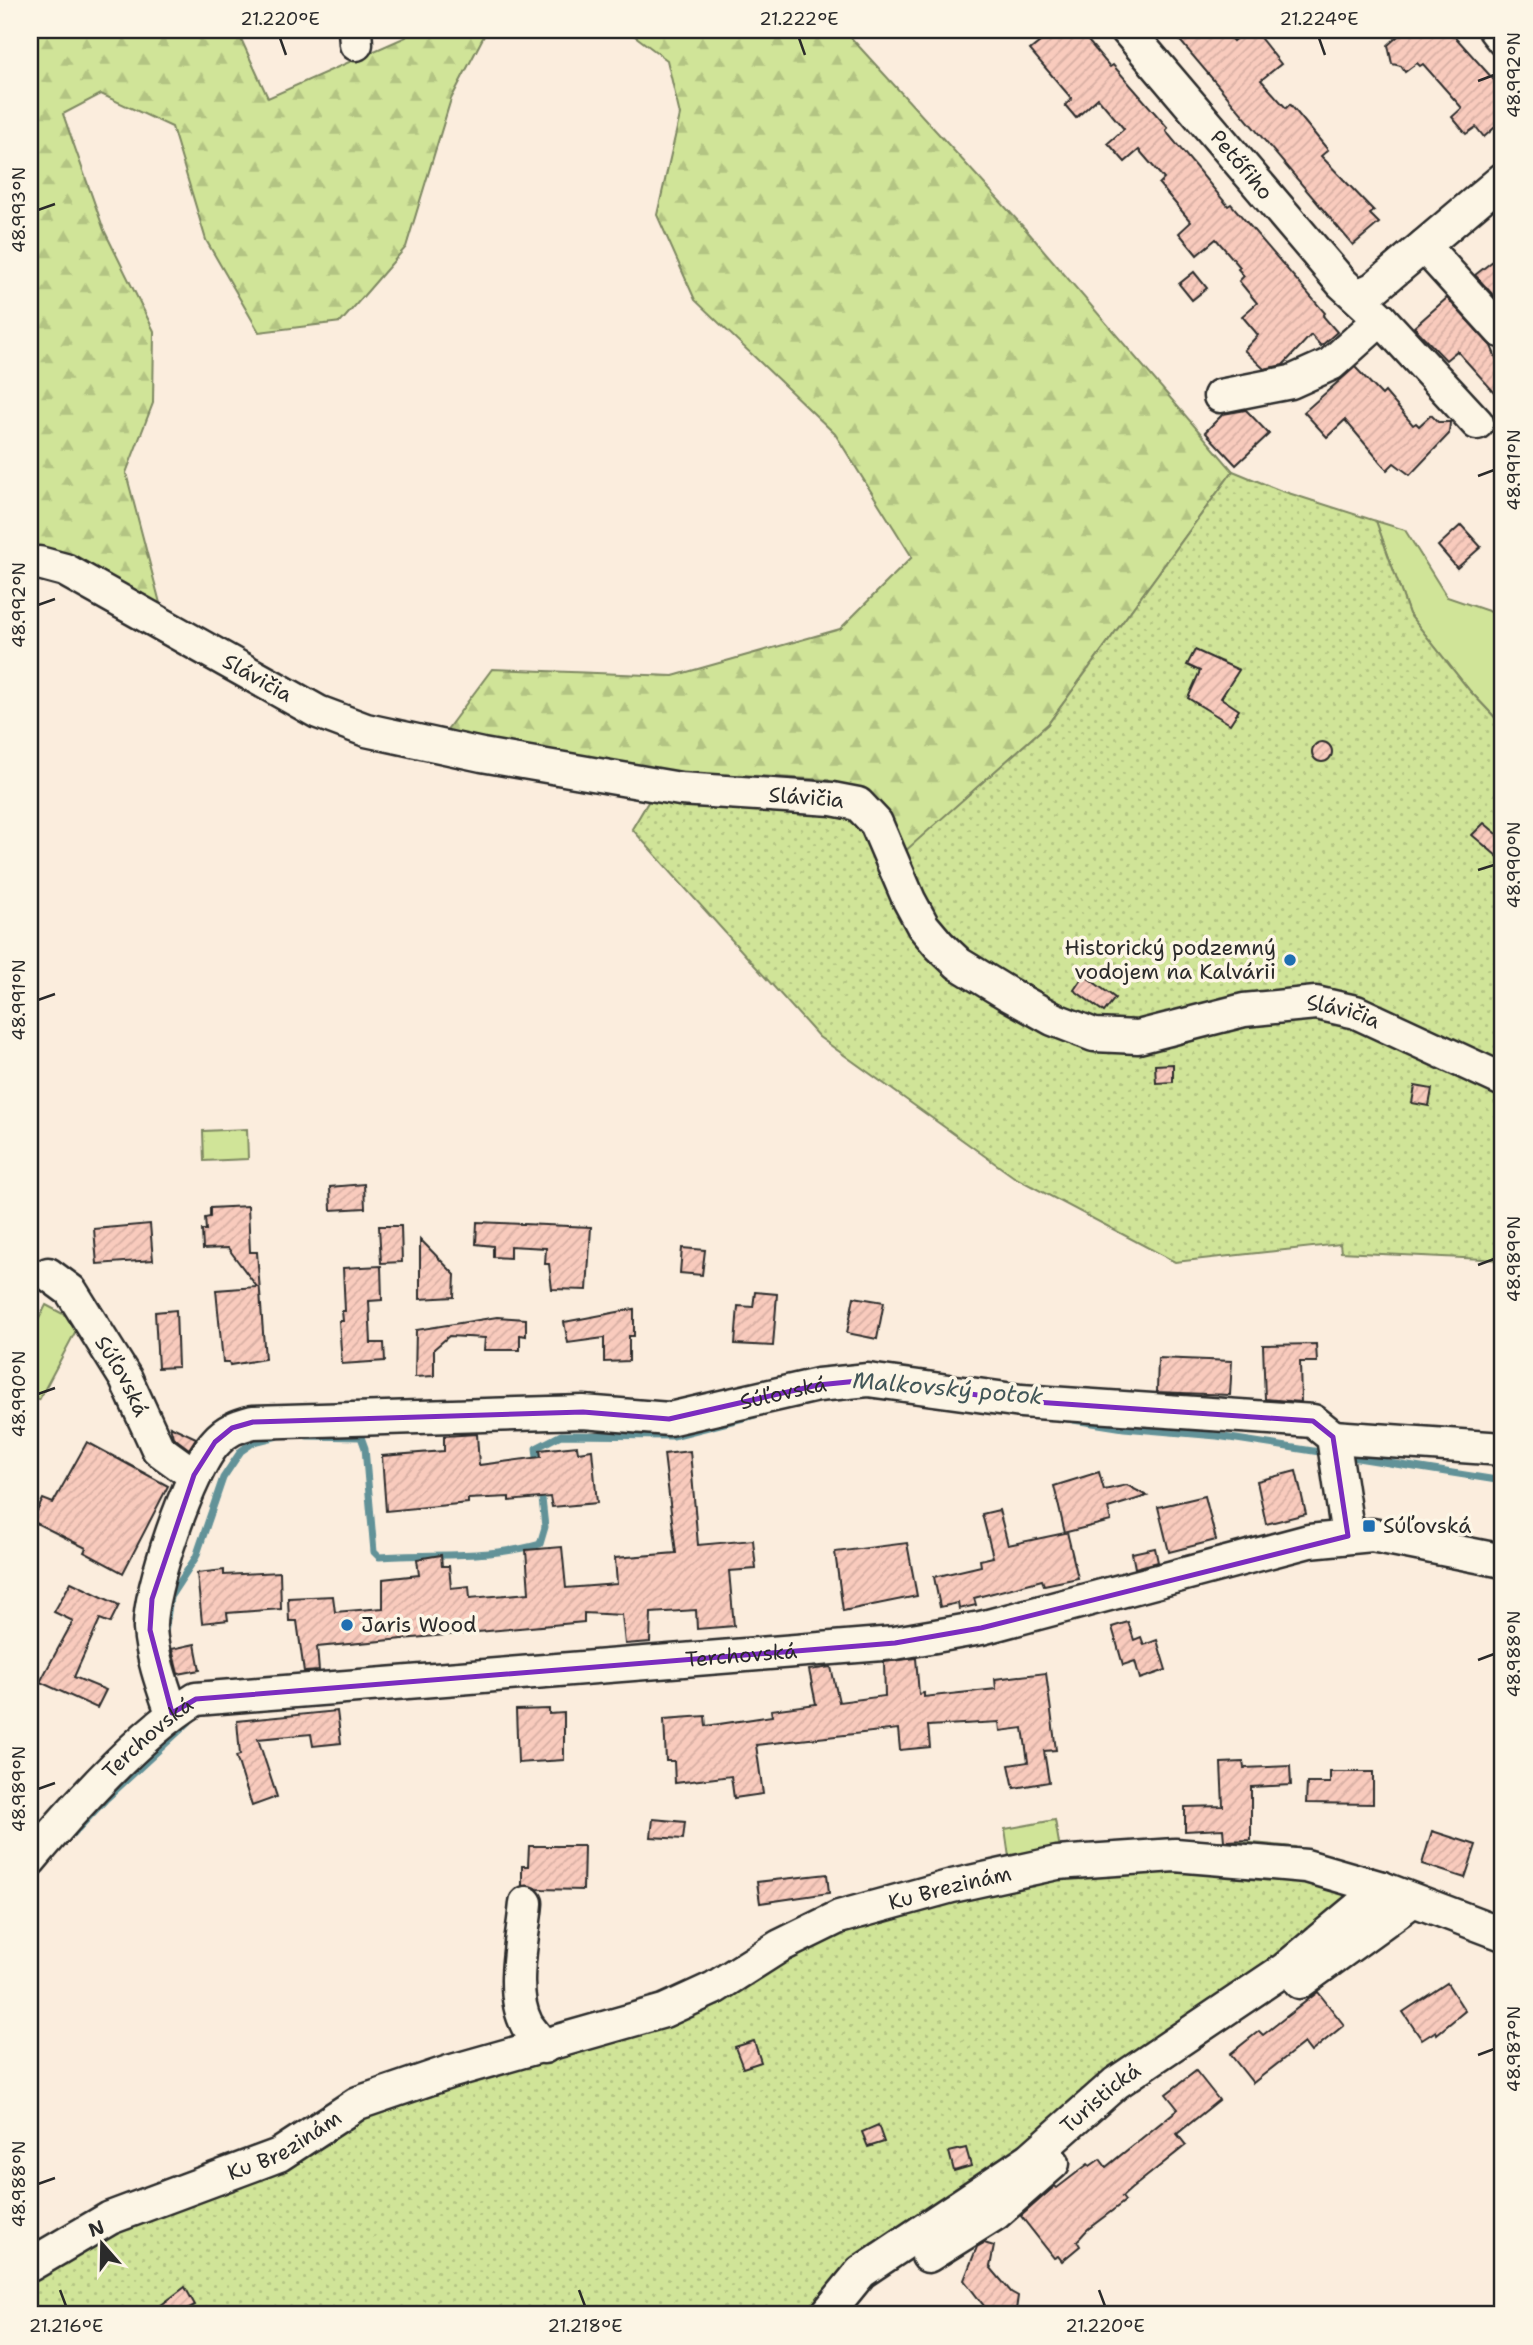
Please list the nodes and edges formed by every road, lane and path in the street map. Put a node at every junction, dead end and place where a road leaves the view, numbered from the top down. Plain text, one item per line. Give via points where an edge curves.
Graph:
1 (1127, 30) edge
2 (1495, 30) edge
3 (1503, 40) edge
4 (1503, 179) edge
5 (1424, 246) junction
6 (1359, 295) junction
7 (1381, 319) junction
8 (1501, 331) dead end
9 (1220, 397) dead end
10 (1477, 423) dead end
11 (30, 565) edge
12 (1503, 1080) edge
13 (48, 1274) dead end
14 (1333, 1437) junction
15 (1503, 1449) edge
16 (194, 1475) junction
17 (1348, 1536) junction
18 (1503, 1561) edge
19 (182, 1707) junction
20 (30, 1860) edge
21 (1382, 1888) junction
22 (1412, 1901) junction
23 (526, 1903) dead end
24 (1503, 1934) edge
25 (544, 2047) junction
26 (928, 2256) dead end
27 (30, 2265) edge
28 (826, 2315) edge

1 - 6 street, Petőfiho via 1342,283
2 - 3 street
4 - 5 street
5 - 6 street via 1373,289
5 - 8 street
6 - 7 street, Petőfiho
7 - 9 street via 1331,363 1291,382
7 - 10 street, Petőfiho
11 - 12 street, Slávičia via 65,570 306,705 366,730 680,789 858,804 876,823 909,900 939,945 1008,994 1094,1035 1138,1037 1244,1010 1316,1003 1356,1012
13 - 16 street, Súľovská via 78,1302 126,1379 158,1449
14 - 15 street
14 - 16 street, Súľovská via 1313,1420 1021,1401 868,1380 818,1385 669,1419 583,1412 253,1422 232,1428 219,1439
14 - 17 street
16 - 19 street, Súľovská via 152,1599 150,1630
17 - 18 street, Terchovská via 1372,1535
17 - 19 street, Terchovská via 1309,1541 981,1628 895,1643
19 - 20 street, Terchovská
21 - 22 street, Ku Brezinám
21 - 25 street, Ku Brezinám via 1306,1866 1175,1855 1057,1863 839,1917 664,2011
21 - 28 street, Turistická via 1285,1969 1116,2083 1030,2159 862,2272
22 - 24 street, Ku Brezinám
22 - 26 street, Turistická via 1296,1985 1144,2082 995,2214
23 - 25 street via 520,2003 526,2023
25 - 27 street, Ku Brezinám via 358,2103 279,2155 110,2218

